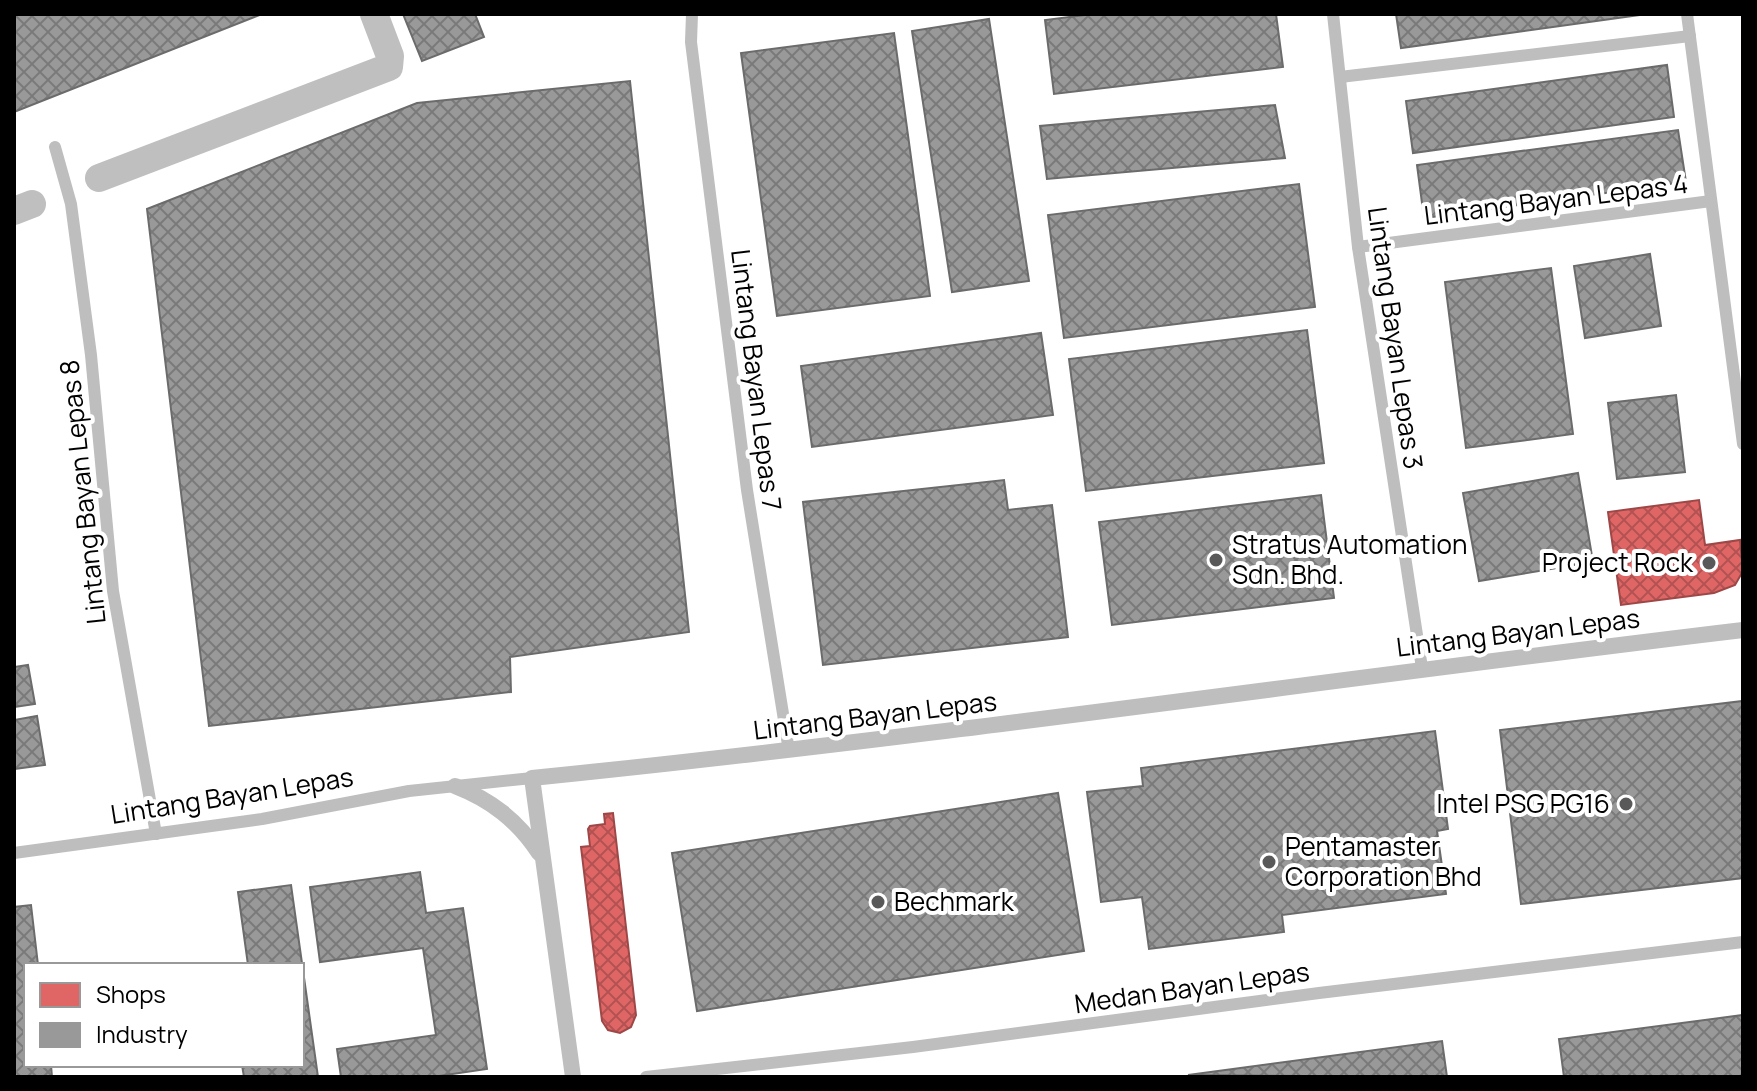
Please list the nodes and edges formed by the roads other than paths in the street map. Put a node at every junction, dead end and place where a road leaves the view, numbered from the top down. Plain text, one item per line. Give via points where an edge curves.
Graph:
1 (692, 14) edge
2 (1333, 14) edge
3 (1687, 14) edge
4 (1690, 36) junction
5 (1340, 77) junction
6 (55, 147) dead end
7 (1711, 201) junction
8 (1358, 247) junction
9 (1743, 444) edge
10 (1743, 630) edge
11 (1422, 668) junction
12 (789, 751) junction
13 (532, 778) junction
14 (455, 786) junction
15 (156, 834) junction
16 (14, 853) edge
17 (542, 857) junction
18 (1743, 942) edge
19 (671, 1075) edge
20 (573, 1077) edge
21 (646, 1077) edge

1 - 12 street, Lintang Bayan Lepas 7 via 691,42 747,490
2 - 5 street, Lintang Bayan Lepas 3
3 - 4 street
4 - 5 street
4 - 7 street
5 - 8 street, Lintang Bayan Lepas 3
6 - 15 street, Lintang Bayan Lepas 8 via 71,204 113,591
7 - 8 street, Lintang Bayan Lepas 4
7 - 9 street
8 - 11 street, Lintang Bayan Lepas 3
10 - 11 street, Lintang Bayan Lepas
11 - 12 street, Lintang Bayan Lepas
12 - 13 street, Lintang Bayan Lepas
13 - 14 street, Lintang Bayan Lepas
13 - 17 street
14 - 15 street, Lintang Bayan Lepas
14 - 17 street via 505,813
15 - 16 street, Lintang Bayan Lepas
17 - 20 street
18 - 19 street, Medan Bayan Lepas
19 - 21 street, Medan Bayan Lepas

